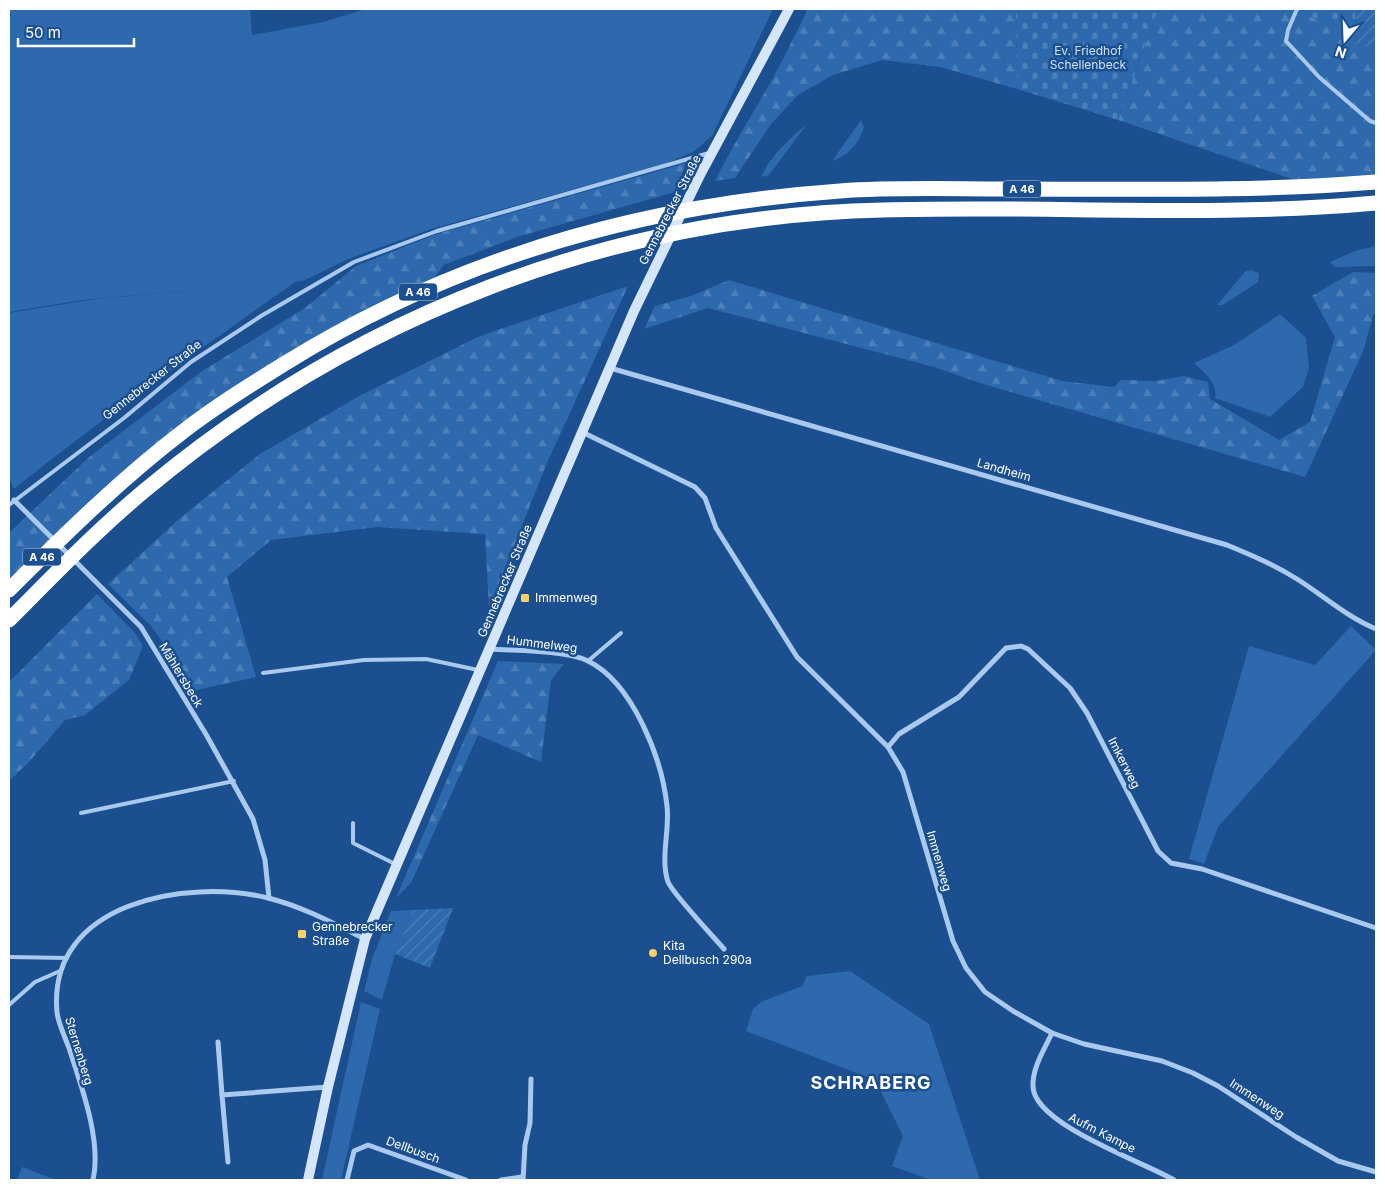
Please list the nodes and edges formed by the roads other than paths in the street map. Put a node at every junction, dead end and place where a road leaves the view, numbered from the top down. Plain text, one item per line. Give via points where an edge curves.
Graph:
1 (789, 9) edge
2 (1296, 9) edge
3 (1376, 122) edge
4 (714, 152) junction
5 (1376, 182) edge
6 (1376, 203) edge
7 (610, 368) junction
8 (582, 432) junction
9 (14, 500) junction
10 (9, 504) edge
11 (9, 590) edge
12 (9, 620) edge
13 (1376, 629) edge
14 (621, 633) dead end
15 (490, 649) junction
16 (588, 661) junction
17 (480, 670) junction
18 (263, 673) dead end
19 (888, 747) junction
20 (234, 781) junction
21 (81, 813) dead end
22 (353, 823) dead end
23 (397, 865) junction
24 (269, 898) junction
25 (1376, 928) edge
26 (365, 939) junction
27 (724, 949) dead end
28 (9, 957) edge
29 (66, 958) junction
30 (60, 971) junction
31 (9, 1005) edge
32 (1052, 1033) junction
33 (218, 1042) dead end
34 (531, 1079) dead end
35 (328, 1087) junction
36 (222, 1095) junction
37 (228, 1162) dead end
38 (1376, 1172) edge
39 (522, 1179) edge
40 (93, 1180) edge
41 (308, 1180) edge
42 (347, 1180) edge
43 (466, 1180) edge
44 (501, 1180) edge
45 (1174, 1180) edge

1 - 4 main road, Gennebrecker Straße
2 - 3 lane via 1286,41 1319,77 1370,121
4 - 7 main road, Gennebrecker Straße via 634,311
4 - 9 lane, Gennebrecker Straße via 437,231 354,262 261,316 191,362 124,418
5 - 11 highway, A 46 via 1273,189 914,188 842,191 706,207 618,224 547,243 484,264 397,302 306,350 233,395 174,438 107,495
6 - 12 highway, A 46 via 1236,209 1007,208 826,212 695,228 576,257 510,278 404,322 273,394 141,493 62,565
7 - 8 main road, Gennebrecker Straße
7 - 13 street, Landheim via 1227,545 1296,579 1360,622
8 - 15 main road, Gennebrecker Straße
8 - 19 street, Immenweg via 695,487 705,498 716,528 797,657
9 - 10 lane, Gennebrecker Straße
9 - 20 street, Mählersbeck via 141,627
14 - 16 lane
15 - 16 street, Hummelweg via 570,655
15 - 17 main road, Gennebrecker Straße
16 - 27 street, Hummelweg via 609,676 630,701 648,734 664,786 667,808 665,865 668,882
17 - 18 lane via 426,659 364,660
17 - 23 main road, Gennebrecker Straße
19 - 25 street, Imkerweg via 899,734 959,697 1006,648 1022,646 1070,688 1087,713 1158,851 1171,863 1202,869
19 - 32 street, Immenweg via 903,772 952,941 966,968 985,992
20 - 21 lane
20 - 24 street, Mählersbeck via 253,819 265,860
22 - 23 lane via 353,843
23 - 26 main road, Gennebrecker Straße
24 - 26 street, Sternenberg
24 - 29 street, Sternenberg via 205,890 166,894 104,918 87,930
26 - 35 main road, Gennebrecker Straße
28 - 29 lane
29 - 30 street, Sternenberg
30 - 31 lane via 35,982
30 - 40 street, Sternenberg via 57,1012 92,1132
32 - 38 street, Immenweg via 1084,1044 1162,1061 1193,1074 1218,1086 1338,1161
32 - 45 street, Aufm Kampe via 1035,1070 1033,1089 1038,1101 1067,1128
33 - 36 street
34 - 39 street via 530,1123
35 - 36 street
35 - 41 main road, Gennebrecker Straße
36 - 37 street
39 - 44 street
42 - 43 street, Dellbusch via 354,1151 368,1145

